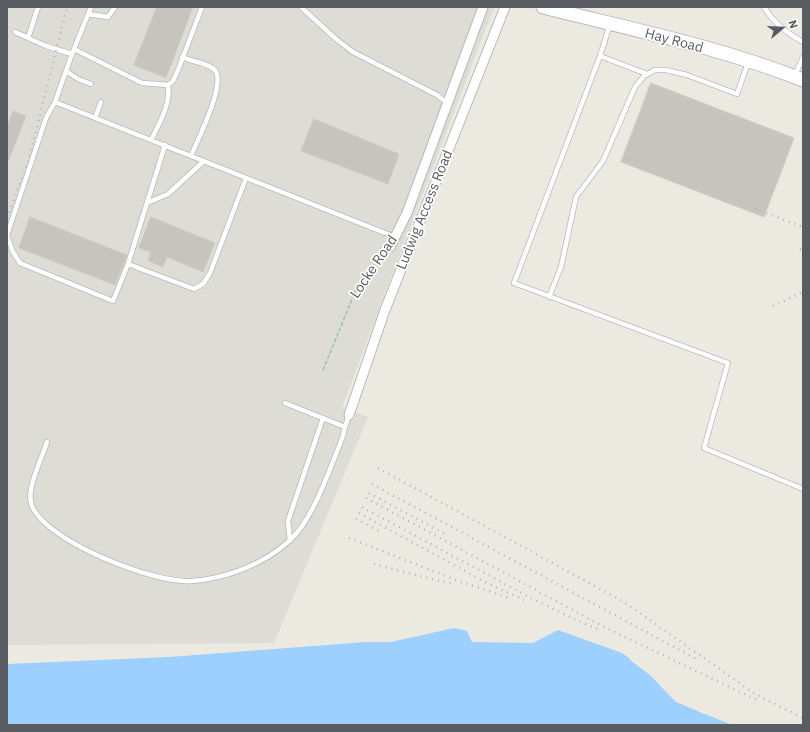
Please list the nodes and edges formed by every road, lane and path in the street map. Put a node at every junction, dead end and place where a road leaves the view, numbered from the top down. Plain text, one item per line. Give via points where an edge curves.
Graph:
1 (38, 7) edge
2 (91, 7) edge
3 (115, 7) edge
4 (202, 7) edge
5 (301, 7) edge
6 (483, 7) edge
7 (504, 7) edge
8 (543, 7) edge
9 (764, 7) edge
10 (88, 14) junction
11 (610, 24) junction
12 (15, 32) dead end
13 (28, 38) junction
14 (803, 42) edge
15 (74, 49) junction
16 (72, 54) junction
17 (600, 56) junction
18 (182, 57) junction
19 (803, 57) edge
20 (748, 61) junction
21 (66, 72) junction
22 (647, 74) junction
23 (799, 78) edge
24 (91, 84) dead end
25 (168, 85) junction
26 (55, 102) junction
27 (101, 102) dead end
28 (448, 103) junction
29 (95, 118) junction
30 (151, 140) junction
31 (165, 146) junction
32 (191, 156) junction
33 (204, 161) junction
34 (246, 178) junction
35 (147, 203) junction
36 (7, 236) edge
37 (395, 237) junction
38 (390, 247) joint
39 (128, 264) junction
40 (549, 297) junction
41 (323, 370) dead end
42 (285, 403) dead end
43 (349, 415) joint
44 (323, 418) junction
45 (345, 427) junction
46 (47, 442) dead end
47 (803, 489) edge
48 (290, 541) junction

1 - 13 lane
2 - 10 lane
3 - 10 lane via 108,17
4 - 18 lane
5 - 28 lane via 336,40 353,52
6 - 28 street, Locke Road
7 - 43 street, Ludwig Access Road via 384,310
8 - 11 main road, Hay Road
9 - 14 lane via 791,35
10 - 15 lane
11 - 17 lane
11 - 20 main road, Hay Road
12 - 13 lane
13 - 16 lane
15 - 16 lane
15 - 25 lane via 142,83
16 - 21 lane
17 - 22 lane
17 - 40 lane via 514,283
18 - 25 lane via 173,81
18 - 32 lane via 215,70 217,75 213,106
19 - 23 lane
20 - 22 lane via 737,94 666,70 655,70
20 - 23 main road, Hay Road
21 - 24 lane via 78,80
21 - 26 lane
22 - 40 lane via 635,87 603,161 576,197 561,267
25 - 30 lane via 166,104
26 - 29 lane
26 - 36 lane via 46,118
27 - 29 lane
28 - 37 street, Locke Road via 407,213
29 - 30 lane
30 - 31 lane
31 - 32 lane
31 - 35 lane
32 - 33 lane
33 - 34 lane
33 - 35 lane via 168,194
34 - 37 lane
34 - 39 lane via 210,273 203,284 194,289
35 - 39 lane
36 - 39 lane via 20,264 113,301
37 - 38 street, Locke Road
38 - 41 path, Locke Road via 382,253 355,292
40 - 47 lane via 728,363 704,448
42 - 44 lane
43 - 45 lane
44 - 45 lane
44 - 48 lane via 288,520
45 - 48 lane via 344,436 304,526
46 - 48 lane via 30,492 35,512 43,522 74,544 102,557 163,578 190,581 221,576 250,566

